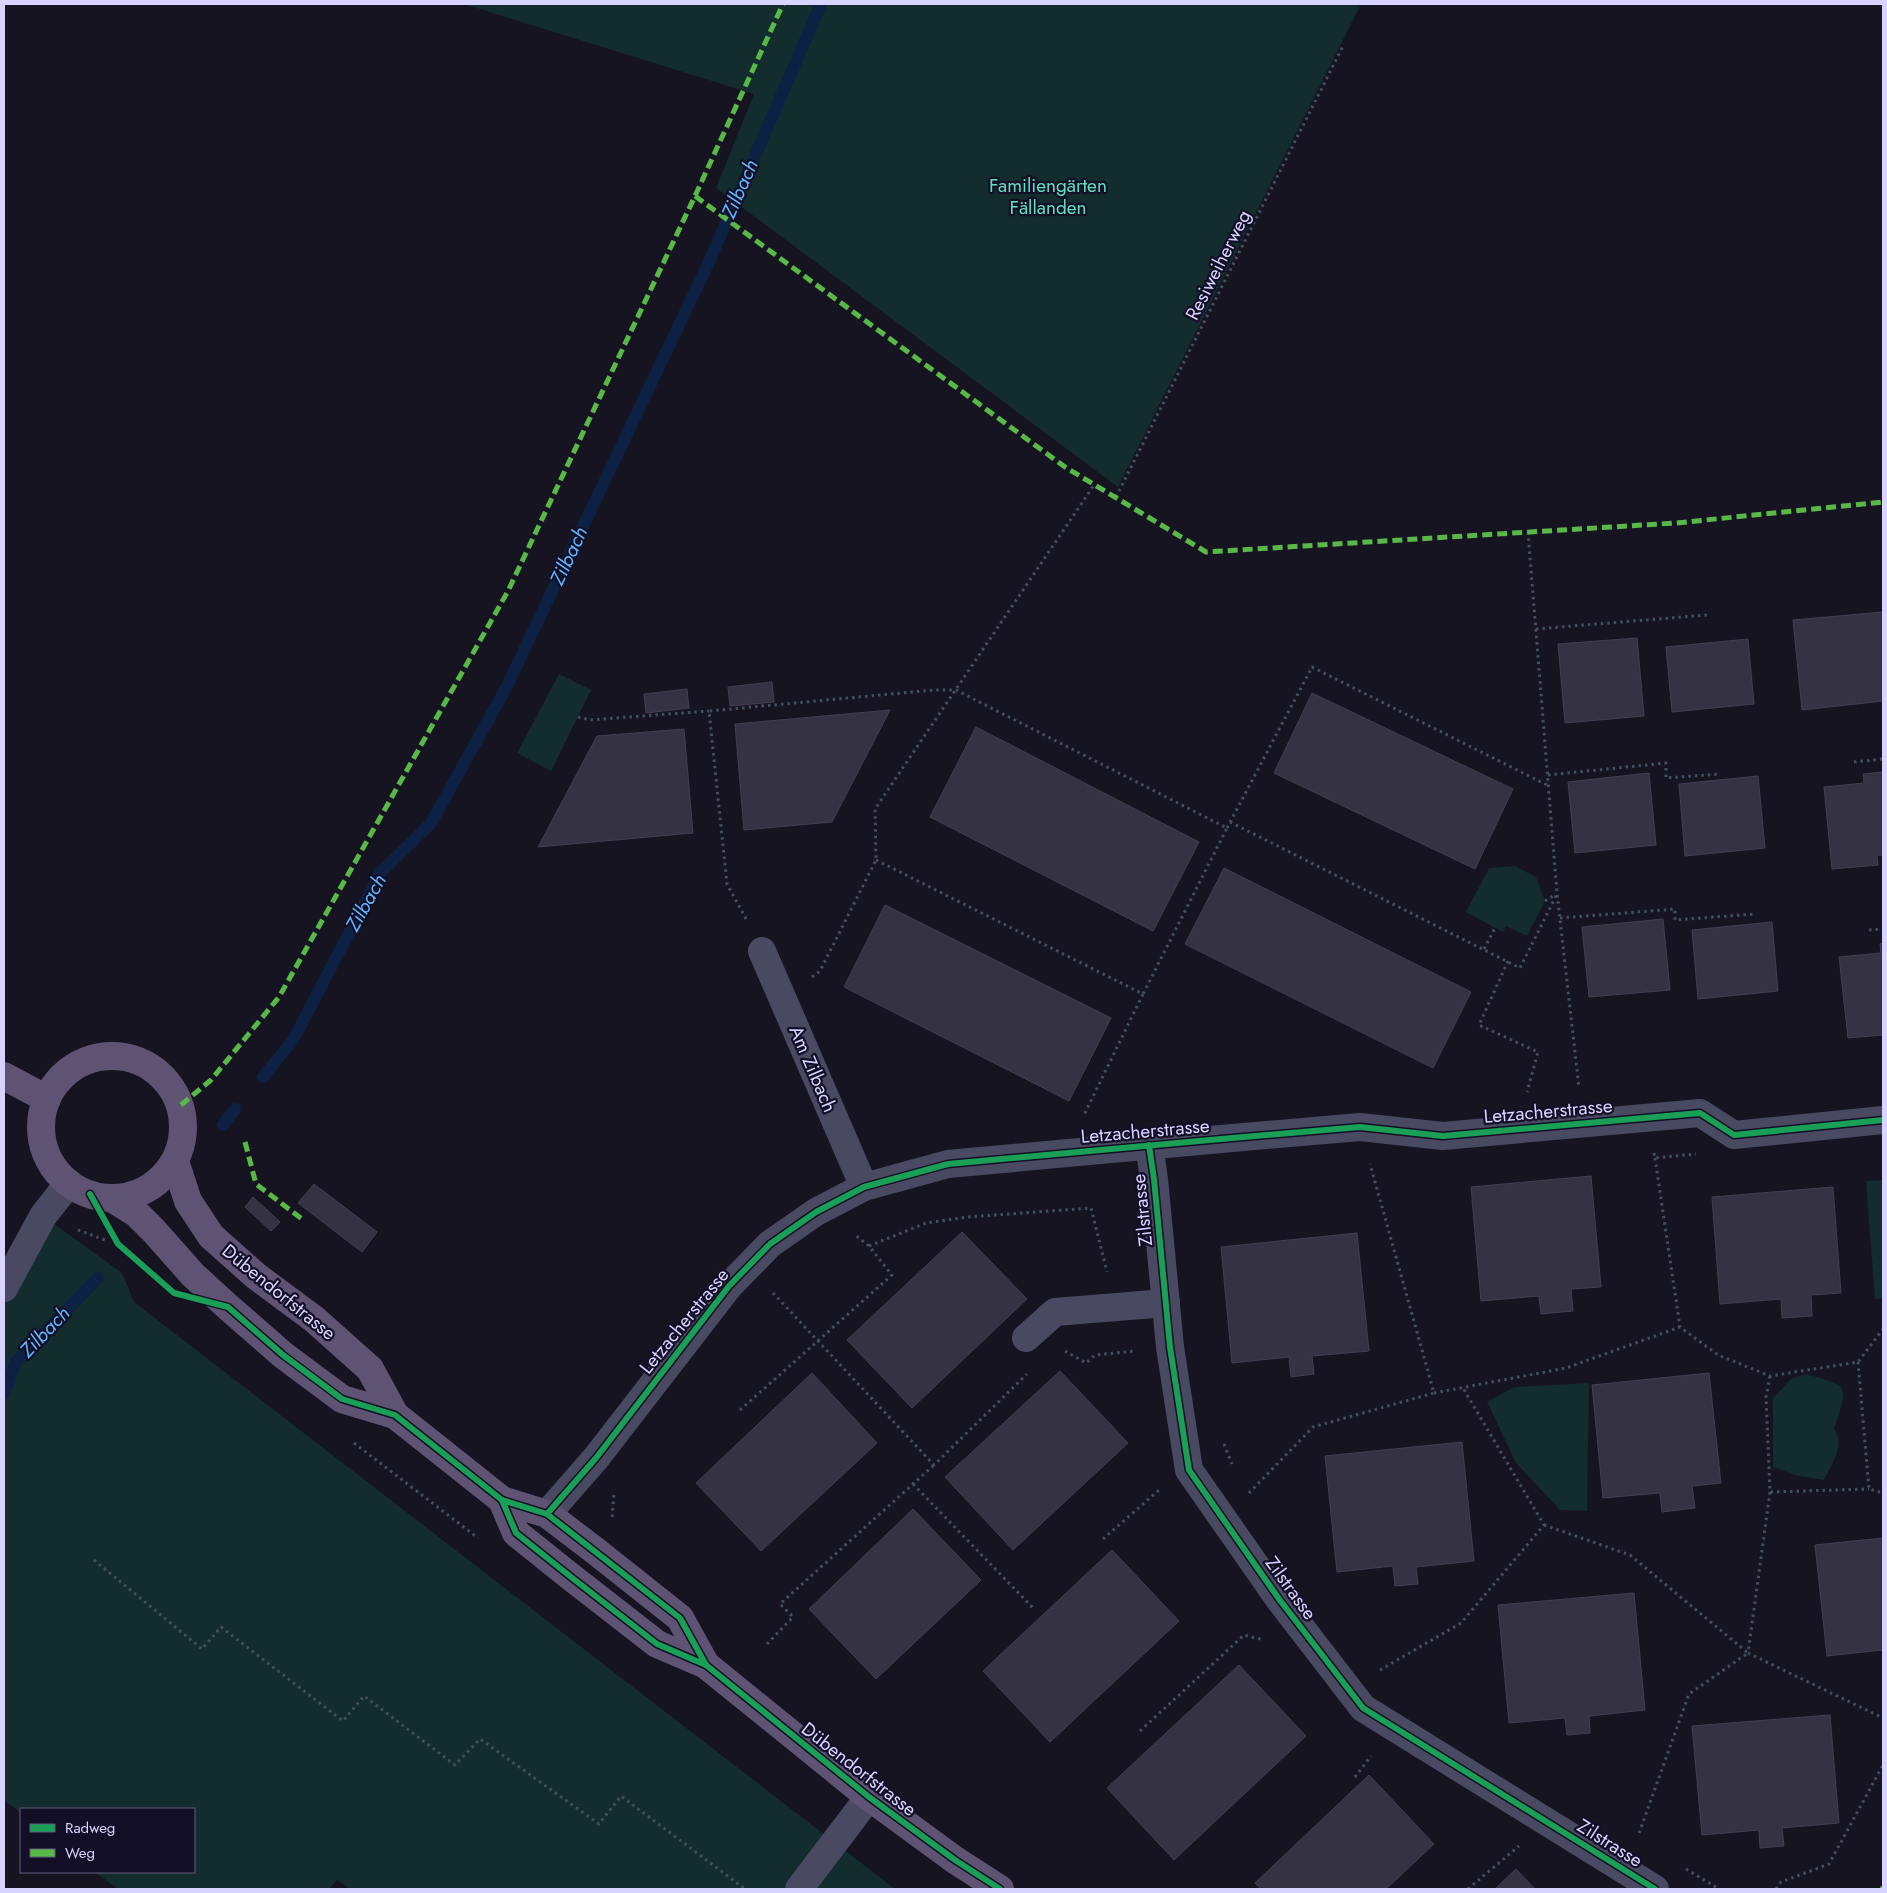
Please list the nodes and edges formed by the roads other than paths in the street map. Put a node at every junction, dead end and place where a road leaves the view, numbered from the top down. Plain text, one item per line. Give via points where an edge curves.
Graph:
1 (762, 951) road end
2 (4, 1076) edge
3 (47, 1099) junction
4 (1883, 1120) edge
5 (1149, 1145) junction
6 (175, 1161) junction
7 (69, 1183) junction
8 (864, 1187) junction
9 (113, 1199) junction
10 (4, 1288) edge
11 (1166, 1302) junction
12 (1026, 1338) dead end
13 (395, 1415) junction
14 (502, 1500) junction
15 (547, 1514) junction
16 (706, 1665) junction
17 (869, 1797) junction
18 (799, 1889) edge
19 (1000, 1889) edge
20 (1655, 1889) edge

1 - 8 street, Am Zilbach
2 - 3 main road
3 - 6 main road, Dübendorfstrasse via 63,1075 88,1060 116,1056 144,1062 166,1080 181,1105 184,1134
3 - 7 main road, Dübendorfstrasse via 42,1122 43,1145 53,1167
4 - 5 street, Letzacherstrasse via 1734,1135 1700,1113 1443,1136 1360,1127
5 - 8 street, Letzacherstrasse via 948,1164
5 - 11 street, Zilstrasse
6 - 9 main road, Dübendorfstrasse via 157,1183 136,1194
6 - 13 main road, Dübendorfstrasse via 188,1200 211,1236 370,1369
7 - 9 main road, Dübendorfstrasse via 90,1194
7 - 10 street via 43,1216
8 - 15 street, Letzacherstrasse via 816,1212 770,1244 729,1286 596,1458
9 - 13 main road, Dübendorfstrasse via 138,1214 193,1275 283,1355 342,1399
11 - 12 street via 1056,1312
11 - 20 street, Zilstrasse via 1189,1470 1279,1599 1363,1708
13 - 14 main road, Dübendorfstrasse
14 - 15 main road, Dübendorfstrasse
14 - 16 main road, Dübendorfstrasse via 516,1533 657,1644
15 - 16 main road, Dübendorfstrasse via 680,1618
16 - 17 main road, Dübendorfstrasse
17 - 18 street
17 - 19 main road, Dübendorfstrasse

